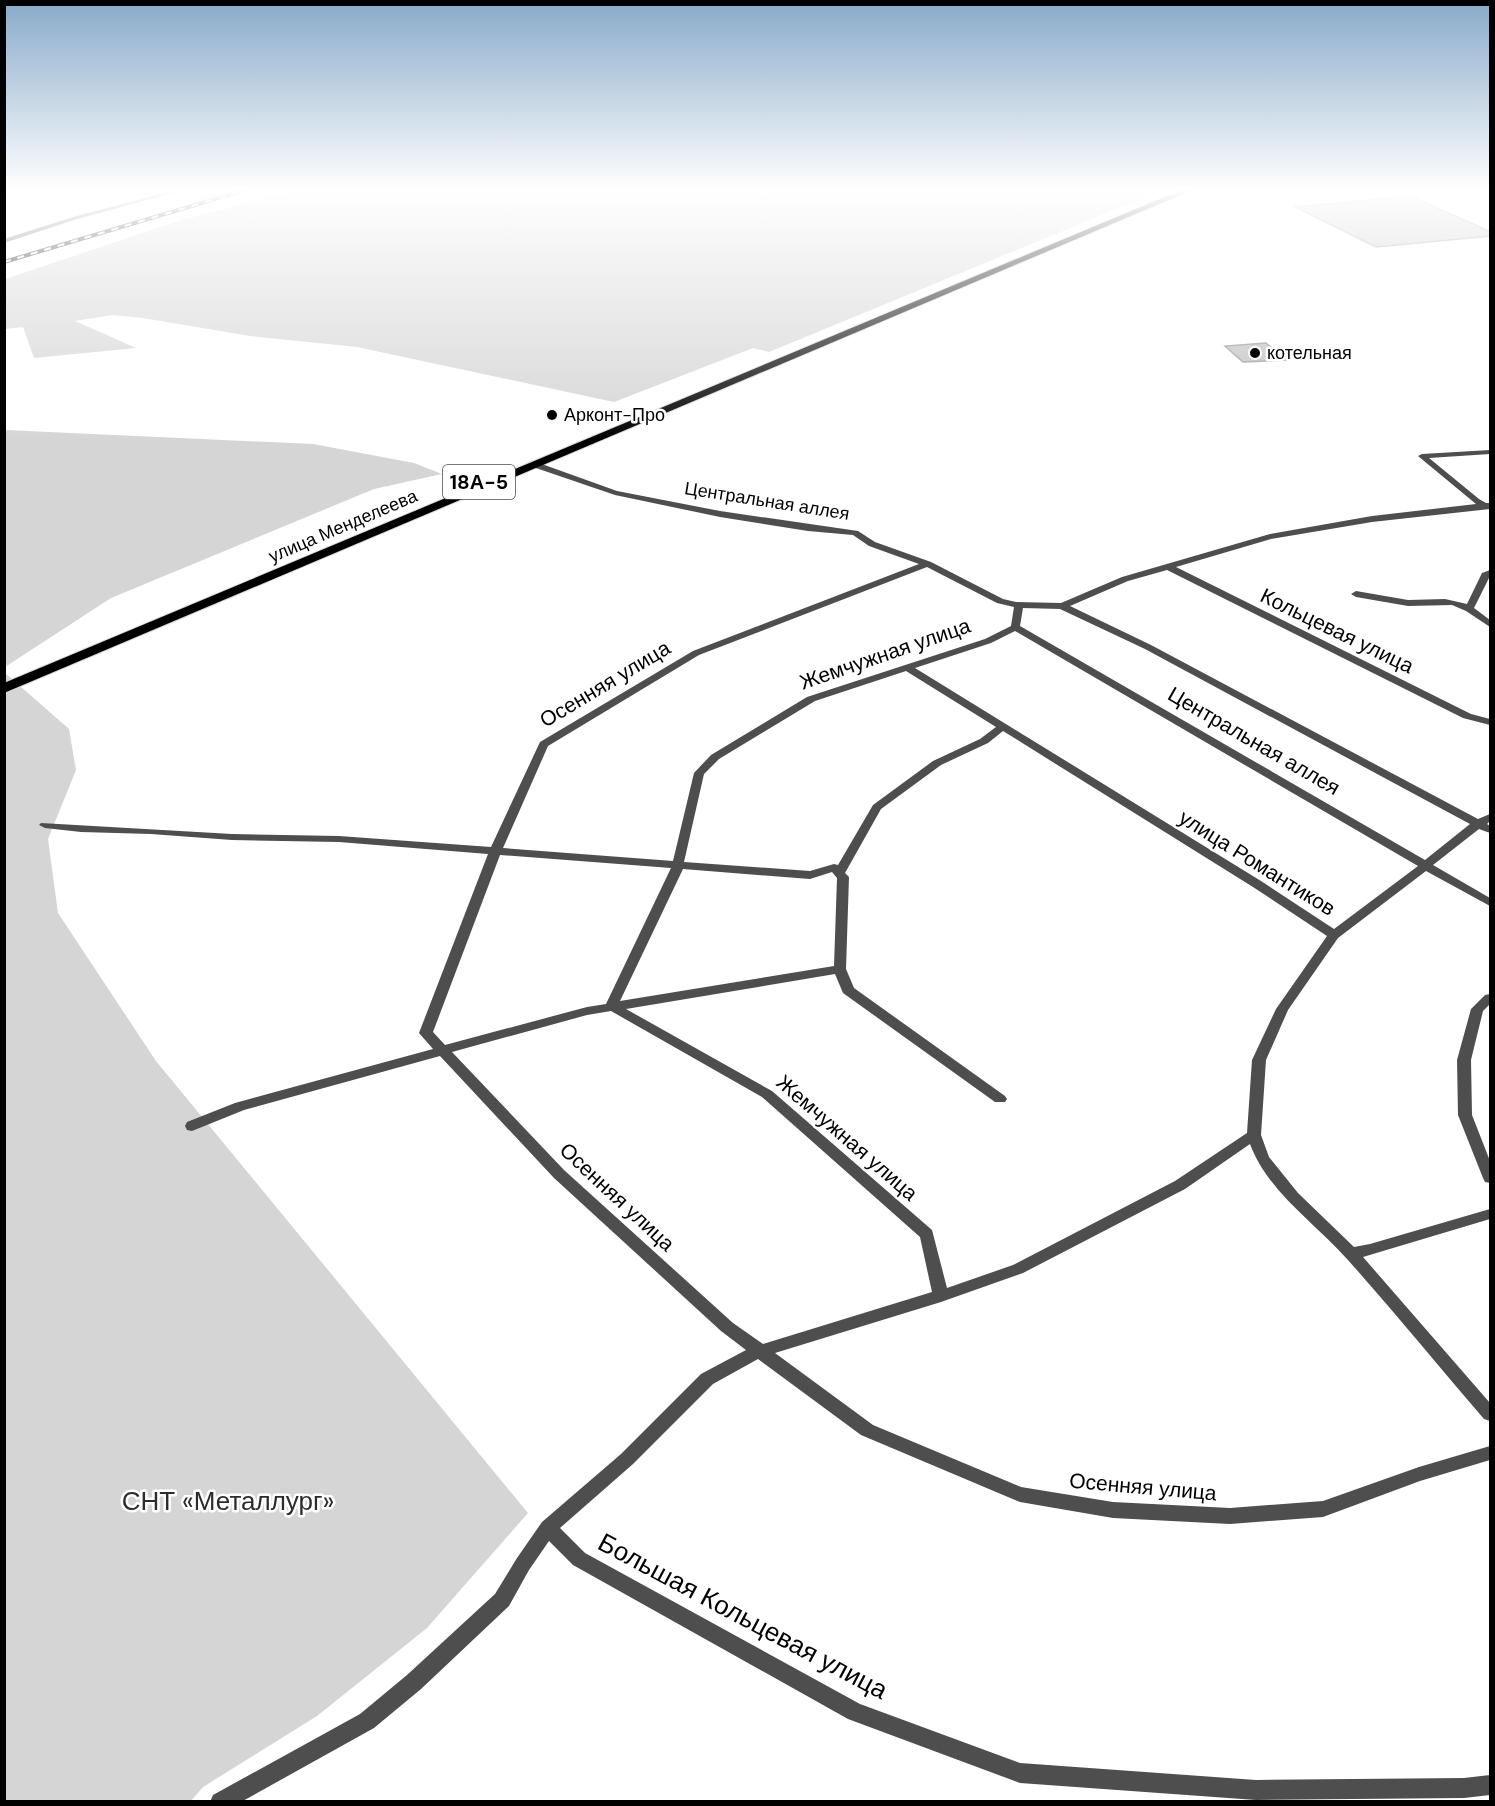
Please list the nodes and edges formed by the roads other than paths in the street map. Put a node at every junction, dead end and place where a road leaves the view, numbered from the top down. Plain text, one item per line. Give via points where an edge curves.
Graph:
1 (982, 272) edge
2 (993, 272) edge
3 (1491, 452) edge
4 (536, 465) junction
5 (1489, 507) edge
6 (927, 564) junction
7 (1169, 567) junction
8 (1491, 573) edge
9 (1356, 594) dead end
10 (1019, 605) junction
11 (1062, 606) junction
12 (1469, 609) junction
13 (1491, 624) edge
14 (1015, 627) junction
15 (908, 668) junction
16 (4, 681) edge
17 (4, 689) edge
18 (1491, 722) edge
19 (1002, 727) junction
20 (1491, 817) edge
21 (1477, 823) junction
22 (45, 825) dead end
23 (1491, 830) edge
24 (496, 851) junction
25 (678, 864) junction
26 (1426, 865) junction
27 (840, 873) junction
28 (1491, 903) edge
29 (1334, 934) junction
30 (840, 969) junction
31 (1491, 998) edge
32 (614, 1007) junction
33 (444, 1052) junction
34 (1000, 1099) dead end
35 (192, 1126) dead end
36 (1254, 1135) junction
37 (1491, 1178) edge
38 (1491, 1214) edge
39 (1351, 1253) junction
40 (942, 1296) junction
41 (761, 1352) junction
42 (1491, 1414) edge
43 (1491, 1453) edge
44 (548, 1528) junction
45 (1491, 1785) edge
46 (220, 1802) edge

1 - 16 highway, улица Менделеева / 18А-5
2 - 4 highway, улица Менделеева / 18А-5
3 - 5 street via 1422,456
4 - 6 street, Центральная аллея via 615,493 720,514 855,533 872,544
4 - 17 highway, улица Менделеева / 18А-5
5 - 7 street via 1372,519 1270,537
6 - 10 street, Центральная аллея via 1000,601
6 - 24 street, Осенняя улица via 696,653 544,744
7 - 11 street via 1125,579
7 - 18 street, Кольцевая улица via 1467,716
8 - 12 street via 1486,573
9 - 12 street via 1410,603 1440,600
10 - 11 street, Центральная аллея
10 - 14 street
11 - 21 street, Центральная аллея via 1148,647
12 - 13 street
14 - 15 street, Жемчужная улица via 988,641
14 - 26 street, Центральная аллея
15 - 19 street, улица Романтиков
15 - 25 street, Жемчужная улица via 811,699 715,757 699,773
19 - 27 street via 984,741 937,763 877,807
19 - 29 street, улица Романтиков
20 - 21 street
21 - 23 street, Центральная аллея
21 - 26 street
22 - 24 street
24 - 25 street
24 - 33 street, Осенняя улица via 426,1033
25 - 27 street via 810,875 834,868
25 - 32 street, Жемчужная улица via 611,1006
26 - 28 street, Центральная аллея
26 - 29 street
27 - 30 street
29 - 36 street, улица Романтиков via 1282,1009 1259,1060
30 - 32 street
30 - 34 street via 848,990
31 - 37 street via 1477,1009 1464,1060 1465,1115
32 - 33 street via 587,1011
32 - 40 street, Жемчужная улица via 767,1094 927,1234
33 - 35 street via 240,1106
33 - 41 street, Осенняя улица via 559,1174 727,1327
36 - 39 street via 1263,1159 1293,1197
36 - 40 street via 1180,1185 1018,1269
38 - 39 street
39 - 42 street
40 - 41 street
41 - 43 street, Осенняя улица via 867,1430 1020,1494 1113,1510 1230,1516 1323,1509
41 - 44 street via 707,1379 627,1459
44 - 45 street, Большая Кольцевая улица via 579,1559 855,1712 1020,1773 1256,1790
44 - 46 street via 502,1600 414,1682 367,1721

